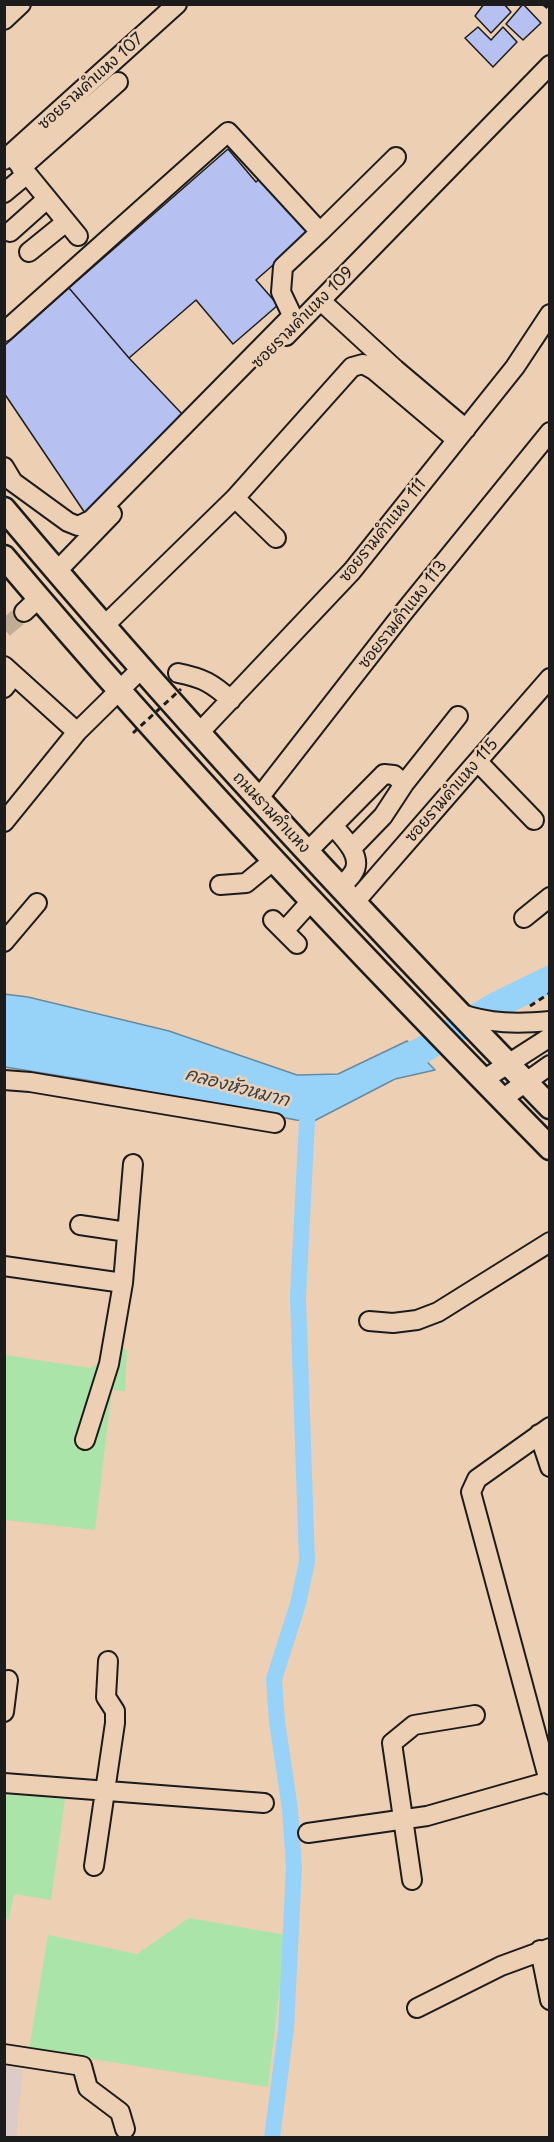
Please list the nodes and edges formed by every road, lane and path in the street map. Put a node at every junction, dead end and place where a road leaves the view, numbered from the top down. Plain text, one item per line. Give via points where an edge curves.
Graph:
1 (21, 4) edge
2 (177, 4) edge
3 (543, 4) edge
4 (549, 10) edge
5 (4, 20) edge
6 (549, 65) edge
7 (118, 82) dead end
8 (396, 157) dead end
9 (16, 164) edge
10 (4, 193) edge
11 (47, 199) junction
12 (66, 222) junction
13 (10, 232) dead end
14 (320, 232) junction
15 (78, 236) dead end
16 (28, 252) dead end
17 (321, 301) junction
18 (549, 314) edge
19 (4, 332) edge
20 (458, 432) junction
21 (549, 432) edge
22 (4, 467) edge
23 (235, 498) junction
24 (4, 509) edge
25 (276, 538) dead end
26 (4, 557) edge
27 (57, 572) junction
28 (104, 626) junction
29 (141, 669) junction
30 (8, 676) edge
31 (549, 678) edge
32 (179, 681) joint
33 (119, 692) junction
34 (231, 700) junction
35 (458, 716) dead end
36 (77, 732) junction
37 (133, 733) dead end
38 (198, 734) junction
39 (478, 762) junction
40 (404, 784) junction
41 (258, 799) junction
42 (534, 820) dead end
43 (4, 822) edge
44 (333, 826) junction
45 (352, 848) junction
46 (307, 852) junction
47 (274, 860) junction
48 (220, 885) dead end
49 (347, 896) junction
50 (549, 897) edge
51 (312, 900) junction
52 (37, 903) dead end
53 (524, 918) dead end
54 (4, 942) edge
55 (297, 944) dead end
56 (458, 1012) junction
57 (549, 1021) edge
58 (549, 1037) edge
59 (507, 1064) junction
60 (549, 1065) edge
61 (4, 1080) edge
62 (483, 1080) junction
63 (525, 1082) junction
64 (502, 1099) junction
65 (549, 1107) edge
66 (275, 1123) dead end
67 (549, 1148) edge
68 (133, 1164) dead end
69 (80, 1225) dead end
70 (127, 1232) junction
71 (549, 1242) edge
72 (4, 1266) edge
73 (123, 1283) junction
74 (369, 1321) dead end
75 (544, 1430) edge
76 (85, 1440) dead end
77 (549, 1467) edge
78 (108, 1661) dead end
79 (8, 1680) dead end
80 (4, 1712) edge
81 (475, 1715) dead end
82 (4, 1783) edge
83 (549, 1783) edge
84 (106, 1792) junction
85 (264, 1803) dead end
86 (402, 1820) junction
87 (308, 1833) dead end
88 (94, 1866) dead end
89 (412, 1880) dead end
90 (545, 1949) edge
91 (549, 2000) edge
92 (417, 2008) dead end
93 (4, 2054) edge
94 (125, 2129) dead end

1 - 5 street
2 - 9 street, ซอยรามคำแหง 107
3 - 4 path
6 - 17 street, ซอยรามคำแหง 109
7 - 9 street
8 - 14 street
9 - 10 street
9 - 11 street
11 - 12 street
11 - 13 street
12 - 15 street
12 - 16 street
14 - 19 street via 228,132
14 - 22 street via 283,267 281,292 290,318 91,520 78,526 68,522 13,482
17 - 20 street
17 - 27 street, ซอยรามคำแหง 109
18 - 20 street, ซอยรามคำแหง 111 via 515,367
20 - 23 street via 374,370 357,364
20 - 34 street, ซอยรามคำแหง 111 via 352,571
21 - 41 street, ซอยรามคำแหง 113
23 - 25 street
23 - 28 street
24 - 27 main road, ถนนรามคำแหง
26 - 33 main road, ถนนรามคำแหง via 31,605
27 - 28 main road, ถนนรามคำแหง
28 - 29 main road, ถนนรามคำแหง
29 - 33 street
29 - 38 main road, ถนนรามคำแหง
30 - 36 street
31 - 39 street, ซอยรามคำแหง 115
32 - 34 street via 203,679
32 - 37 path, bridge
33 - 36 street
33 - 47 main road, ถนนรามคำแหง
34 - 38 street, ซอยรามคำแหง 111
35 - 40 street
36 - 43 street
38 - 41 main road, ถนนรามคำแหง
39 - 42 street
39 - 49 street, ซอยรามคำแหง 115
40 - 44 street via 394,775 384,774
40 - 45 street via 383,816
41 - 46 main road, ถนนรามคำแหง
44 - 45 street
44 - 46 street
45 - 49 street via 357,862
46 - 49 main road, ถนนรามคำแหง
47 - 48 street via 246,883
47 - 51 main road, ถนนรามคำแหง
49 - 56 main road, ถนนรามคำแหง
50 - 53 street
51 - 55 street via 278,925
51 - 62 main road, ถนนรามคำแหง
52 - 54 street
56 - 57 street via 477,1020 501,1023
56 - 59 main road, ถนนรามคำแหง
58 - 59 street
59 - 62 street
59 - 63 main road, ถนนรามคำแหง
60 - 63 street
61 - 66 street
62 - 64 main road, ถนนรามคำแหง
63 - 64 street
63 - 65 main road, ถนนรามคำแหง
64 - 67 main road, ถนนรามคำแหง
68 - 70 street
69 - 70 street
70 - 73 street
71 - 74 street via 438,1312 417,1320
72 - 73 street
73 - 76 street via 109,1364
75 - 77 street
75 - 83 street via 477,1479 471,1492
78 - 84 street via 106,1697 115,1712 115,1723
79 - 80 street
81 - 86 street via 414,1725 392,1743
82 - 84 street
83 - 86 street
84 - 85 street
84 - 88 street
86 - 87 street
86 - 89 street
90 - 91 street
90 - 92 street
93 - 94 street via 82,2066 88,2088 120,2112

